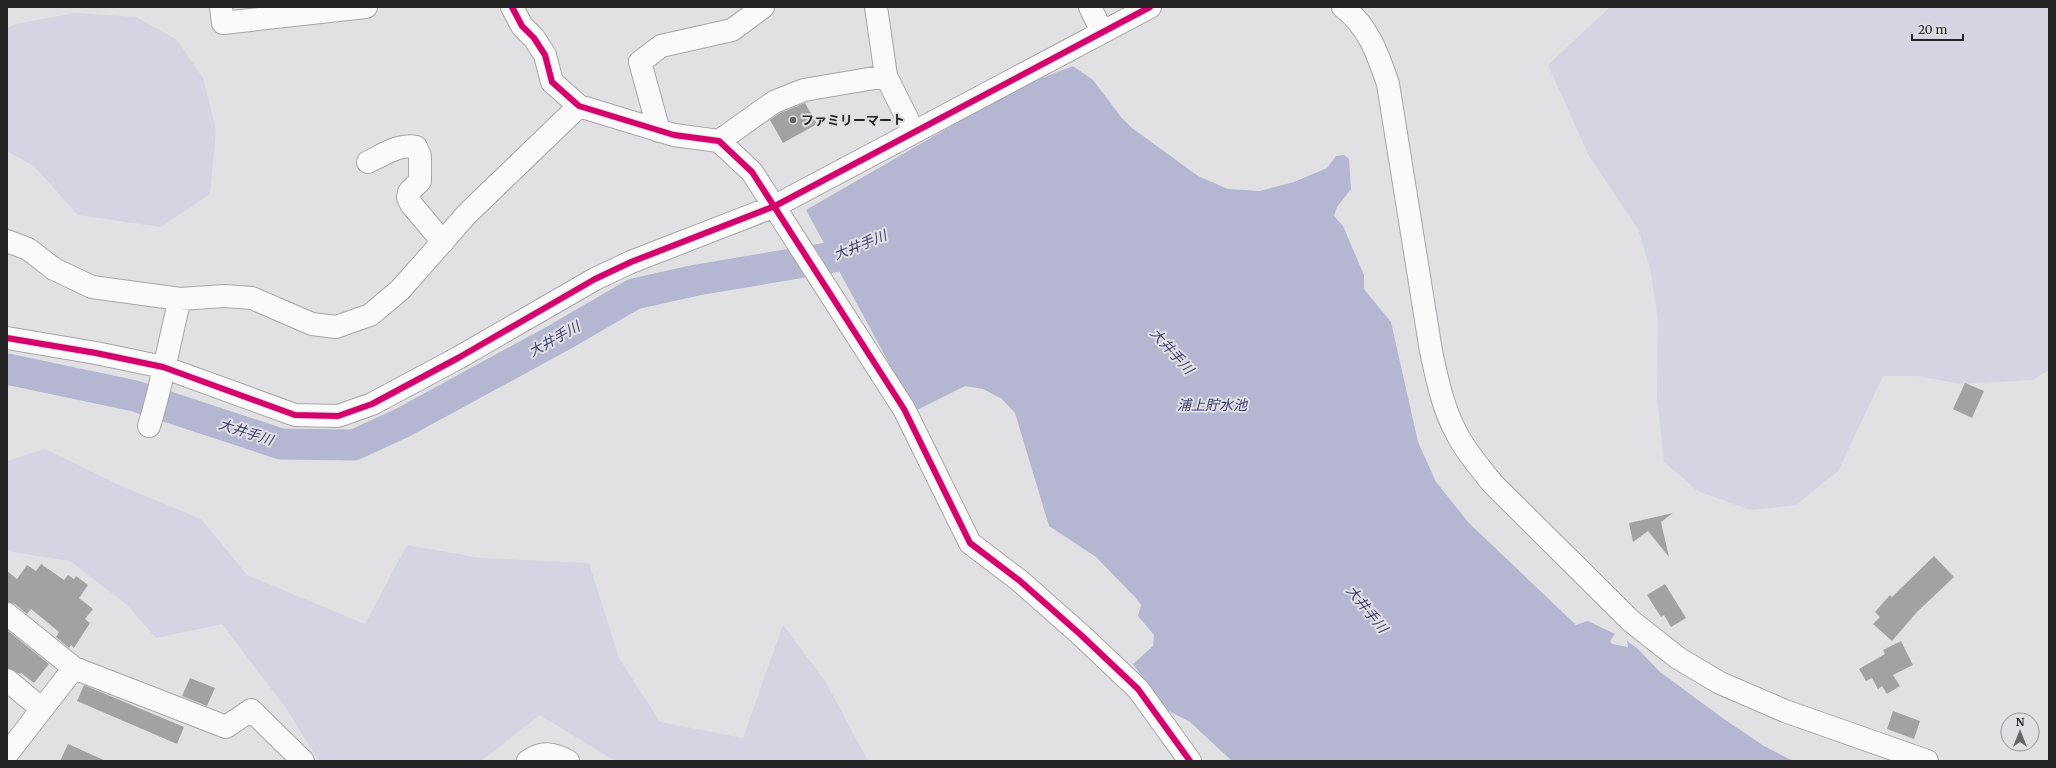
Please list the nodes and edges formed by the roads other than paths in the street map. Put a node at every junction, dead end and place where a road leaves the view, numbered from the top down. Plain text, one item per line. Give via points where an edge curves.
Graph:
1 (221, 7) edge
2 (366, 7) edge
3 (512, 7) edge
4 (763, 7) edge
5 (876, 7) edge
6 (1090, 7) edge
7 (1150, 7) edge
8 (1352, 10) edge
9 (1102, 32) junction
10 (886, 76) junction
11 (578, 106) junction
12 (659, 131) junction
13 (914, 132) junction
14 (719, 141) junction
15 (368, 162) dead end
16 (775, 206) junction
17 (7, 241) edge
18 (443, 242) junction
19 (180, 299) junction
20 (7, 338) edge
21 (163, 367) junction
22 (149, 426) dead end
23 (7, 614) edge
24 (74, 668) junction
25 (7, 680) edge
26 (42, 709) junction
27 (10, 745) edge
28 (303, 761) edge
29 (528, 761) edge
30 (568, 761) edge
31 (1190, 761) edge
32 (1927, 761) edge

1 - 2 street via 223,23
3 - 11 street via 522,26 545,55 552,82
4 - 12 street via 732,30 661,46 640,62
5 - 10 street
6 - 9 street
7 - 9 street
8 - 32 street via 1374,45 1388,84 1431,351 1440,390 1456,433 1472,460 1493,484 1631,620 1678,658 1720,683 1785,711
9 - 13 street
10 - 13 street
10 - 14 street via 804,90 774,102
11 - 12 street
11 - 18 street via 467,214
12 - 14 street
13 - 16 street
14 - 16 street via 752,172
15 - 18 street via 400,147 416,147 420,156 420,181 409,192 408,198
16 - 21 street via 631,262 595,279 372,404 338,416 295,415
16 - 31 street via 904,409 970,543 1031,591 1138,689
17 - 19 street via 28,249 54,269 92,287
18 - 19 street via 400,290 370,315 336,327 312,324 252,298 225,296
19 - 21 street
20 - 21 street
21 - 22 street via 160,392
23 - 24 street
24 - 26 street
24 - 28 street via 226,727 251,710
25 - 26 street
26 - 27 street
29 - 30 street via 537,754 555,754

